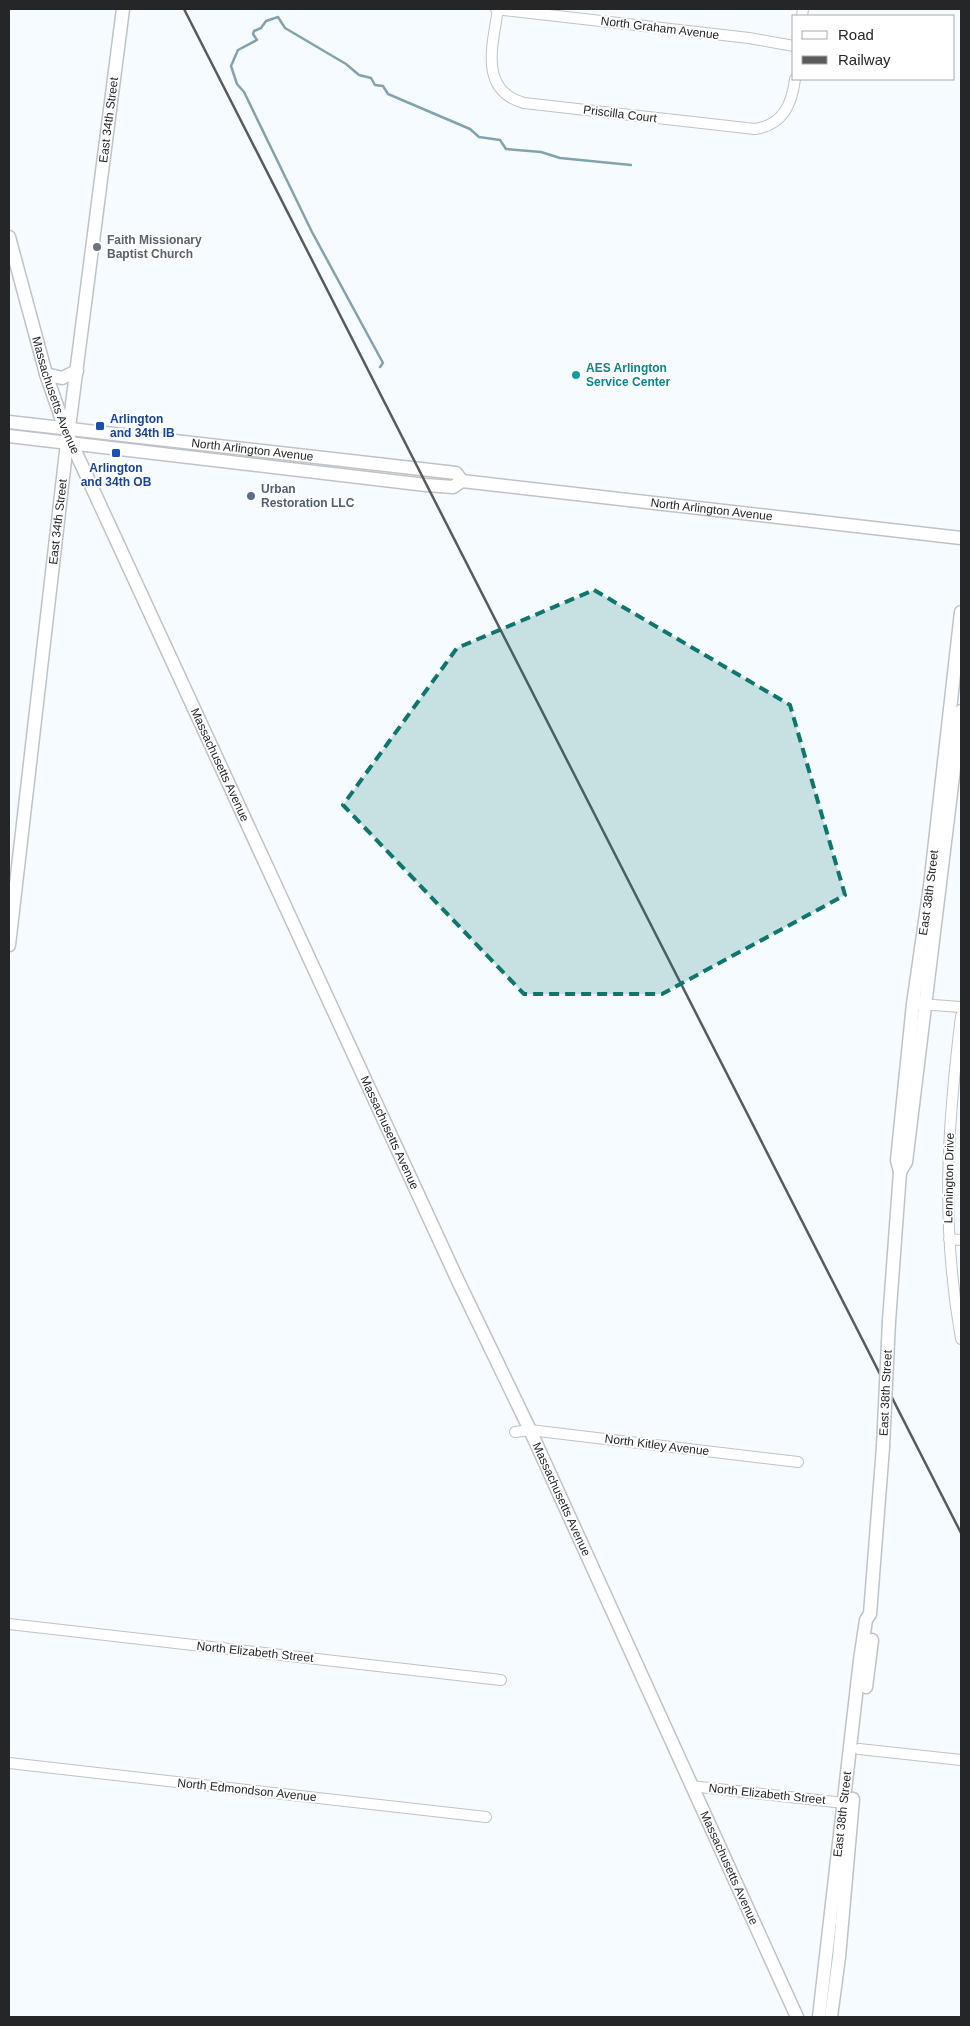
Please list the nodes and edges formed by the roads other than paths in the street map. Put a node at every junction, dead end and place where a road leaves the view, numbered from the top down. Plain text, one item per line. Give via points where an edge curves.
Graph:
1 (123, 9) edge
2 (497, 9) edge
3 (591, 9) edge
4 (589, 20) junction
5 (792, 46) edge
6 (795, 80) edge
7 (9, 238) edge
8 (77, 371) junction
9 (46, 374) junction
10 (9, 422) edge
11 (9, 436) edge
12 (68, 436) junction
13 (961, 538) edge
14 (961, 612) edge
15 (961, 711) edge
16 (9, 945) edge
17 (919, 1004) junction
18 (961, 1008) edge
19 (961, 1016) edge
20 (949, 1239) junction
21 (961, 1240) edge
22 (961, 1339) edge
23 (530, 1430) junction
24 (515, 1432) dead end
25 (798, 1462) dead end
26 (870, 1614) junction
27 (9, 1624) edge
28 (501, 1680) dead end
29 (859, 1749) junction
30 (961, 1760) edge
31 (9, 1763) edge
32 (691, 1786) junction
33 (844, 1803) junction
34 (486, 1817) dead end
35 (797, 2017) edge
36 (819, 2017) edge
37 (830, 2017) edge

1 - 8 main road, East 34th Street
2 - 4 street, North Graham Avenue
2 - 6 street, Priscilla Court via 491,56 493,74 505,93 524,103 755,129 771,124 783,115 793,97
3 - 4 street
4 - 5 street, North Graham Avenue
7 - 9 main road, Massachusetts Avenue
8 - 9 main road via 62,378
8 - 12 main road, East 34th Street
9 - 12 main road, Massachusetts Avenue
10 - 12 main road, North Arlington Avenue
11 - 12 main road, North Arlington Avenue
12 - 13 main road, North Arlington Avenue via 456,473 462,481
12 - 16 main road, East 34th Street
12 - 23 main road, Massachusetts Avenue
14 - 17 main road, East 38th Street
15 - 17 main road, East 38th Street
17 - 18 street
17 - 26 main road, East 38th Street, bridge via 897,1160 900,1172
19 - 20 street, Lennington Drive via 948,1143 946,1196
20 - 21 street
20 - 22 street, Lennington Drive
23 - 24 street, North Kitley Avenue
23 - 25 street, North Kitley Avenue
23 - 32 main road, Massachusetts Avenue
26 - 29 main road, East 38th Street via 874,1620
26 - 33 main road, East 38th Street via 866,1620
27 - 28 street, North Elizabeth Street
29 - 30 street
29 - 37 main road, East 38th Street
31 - 34 street, North Edmondson Avenue
32 - 33 street, North Elizabeth Street
32 - 35 main road, Massachusetts Avenue
33 - 36 main road, East 38th Street

